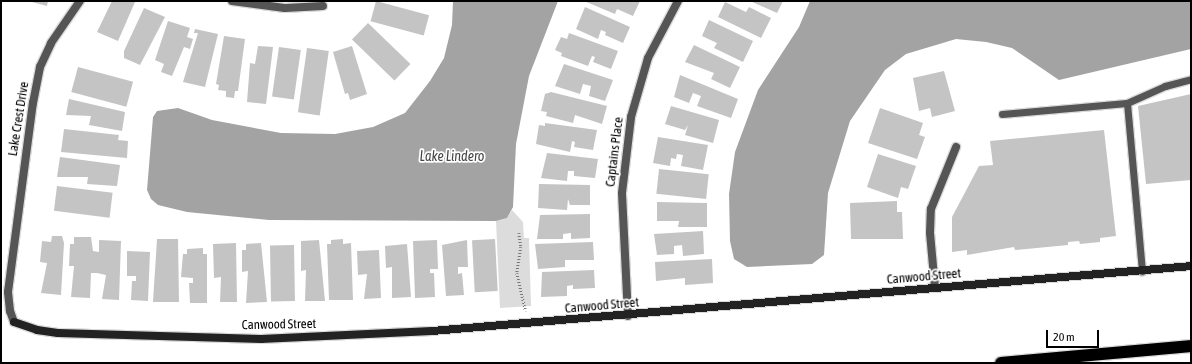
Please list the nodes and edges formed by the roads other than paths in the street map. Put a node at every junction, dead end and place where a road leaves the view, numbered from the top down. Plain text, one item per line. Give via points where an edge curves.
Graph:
1 (80, 1) edge
2 (232, 1) edge
3 (678, 1) edge
4 (323, 6) dead end
5 (1191, 79) edge
6 (1127, 103) junction
7 (1002, 114) dead end
8 (956, 147) dead end
9 (1191, 266) edge
10 (1142, 271) junction
11 (935, 288) junction
12 (628, 316) junction
13 (14, 322) joint
14 (1191, 346) edge
15 (1001, 363) edge

1 - 13 street, Lake Crest Drive via 51,42 37,82 8,292
2 - 4 street via 285,8
3 - 12 street, Captains Place via 648,58 631,117 622,194
5 - 6 lane via 1165,86
6 - 7 lane
6 - 10 lane
8 - 11 street via 931,209 930,233
9 - 10 street, Canwood Street
10 - 11 street, Canwood Street
11 - 12 street, Canwood Street
12 - 13 street, Canwood Street via 261,339 58,333 37,330
14 - 15 highway

